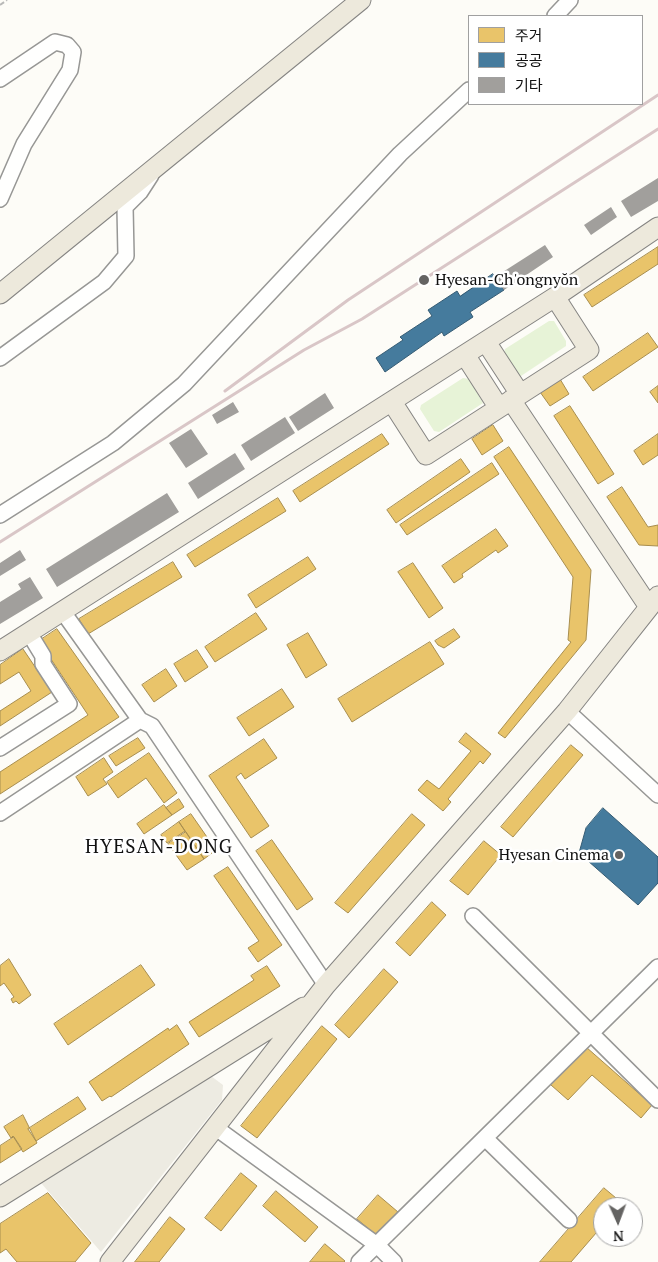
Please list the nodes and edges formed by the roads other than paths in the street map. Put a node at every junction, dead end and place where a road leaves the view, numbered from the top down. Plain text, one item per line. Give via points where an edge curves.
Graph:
1 (361, 0) edge
2 (570, 0) edge
3 (556, 15) edge
4 (0, 79) edge
5 (468, 91) edge
6 (157, 165) junction
7 (0, 199) edge
8 (658, 227) edge
9 (0, 294) edge
10 (555, 297) junction
11 (486, 342) junction
12 (465, 355) junction
13 (0, 358) edge
14 (510, 401) junction
15 (392, 402) junction
16 (0, 515) edge
17 (653, 602) edge
18 (63, 612) junction
19 (29, 633) junction
20 (0, 651) edge
21 (566, 711) junction
22 (140, 720) junction
23 (0, 748) edge
24 (658, 795) edge
25 (0, 813) edge
26 (473, 916) dead end
27 (658, 968) edge
28 (321, 992) junction
29 (590, 1035) junction
30 (658, 1100) edge
31 (216, 1128) junction
32 (486, 1138) junction
33 (0, 1197) edge
34 (569, 1220) dead end
35 (377, 1245) junction
36 (110, 1262) edge
37 (359, 1262) edge
38 (394, 1262) edge

1 - 6 main road
2 - 3 street
4 - 7 street via 55,42 67,45 73,52 70,70 24,144
5 - 16 street via 400,154 184,384 113,443
6 - 9 main road
6 - 13 street via 140,192 125,207 126,256 104,282
8 - 10 main road
10 - 11 main road
10 - 14 main road via 589,350
11 - 12 main road
11 - 14 main road
12 - 14 main road
12 - 15 main road
14 - 15 main road via 426,455
14 - 17 main road
15 - 18 main road
17 - 21 main road
18 - 19 main road
18 - 22 street
19 - 20 main road
19 - 23 street via 69,704
21 - 24 street
21 - 28 main road
22 - 25 street
22 - 28 street via 152,726
26 - 29 street
27 - 29 street
28 - 31 main road
28 - 33 main road
29 - 30 street
29 - 32 street
31 - 35 street
31 - 36 main road
32 - 34 street
32 - 35 street
35 - 37 street
35 - 38 street

